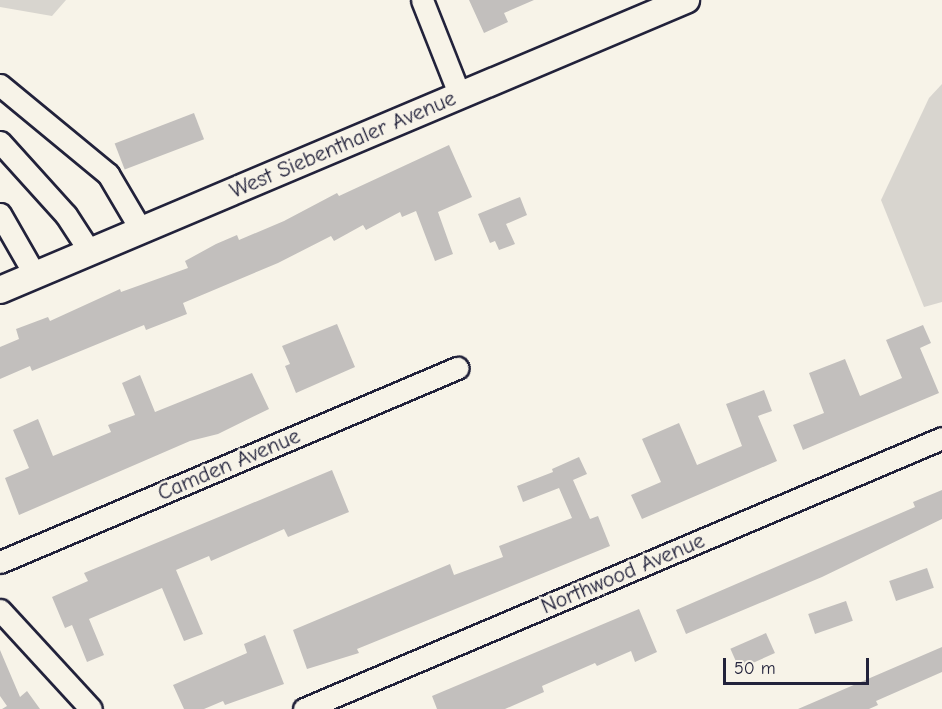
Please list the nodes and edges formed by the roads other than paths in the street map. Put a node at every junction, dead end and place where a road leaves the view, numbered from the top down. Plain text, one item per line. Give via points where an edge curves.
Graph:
1 (422, 0) edge
2 (686, 0) edge
3 (0, 85) edge
4 (460, 96) junction
5 (0, 142) edge
6 (0, 214) edge
7 (141, 230) junction
8 (90, 252) junction
9 (35, 275) junction
10 (0, 290) edge
11 (458, 368) dead end
12 (942, 438) edge
13 (0, 562) edge
14 (0, 610) edge
15 (91, 709) edge
16 (304, 709) edge

1 - 4 street
2 - 4 main road, West Siebenthaler Avenue
3 - 7 street via 108,174
4 - 7 main road, West Siebenthaler Avenue
5 - 8 street via 66,215
6 - 9 street
7 - 8 main road, West Siebenthaler Avenue
8 - 9 main road, West Siebenthaler Avenue
9 - 10 main road, West Siebenthaler Avenue
11 - 13 street, Camden Avenue
12 - 16 street, Northwood Avenue
14 - 15 street

